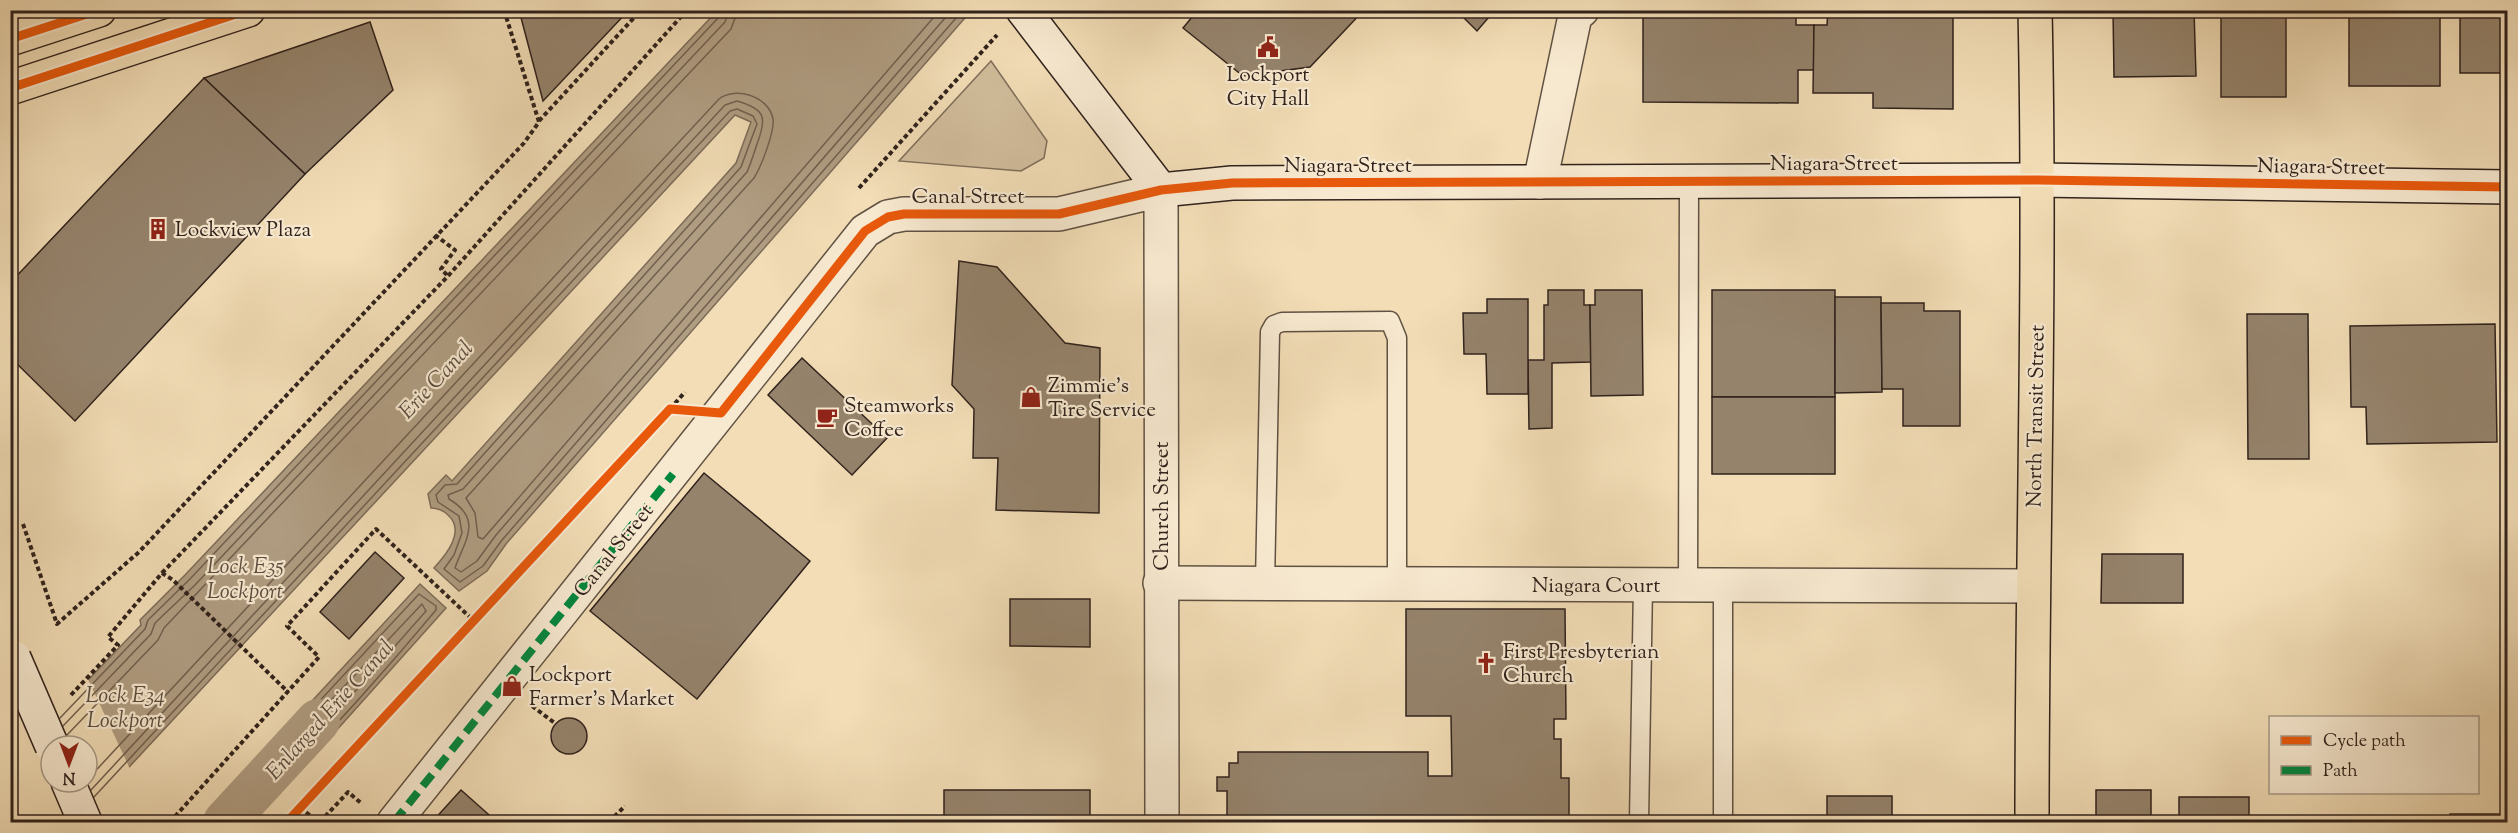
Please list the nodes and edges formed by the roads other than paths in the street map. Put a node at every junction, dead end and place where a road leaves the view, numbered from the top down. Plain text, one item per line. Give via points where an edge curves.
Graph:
1 (99, 10) edge
2 (248, 10) edge
3 (1023, 10) edge
4 (1582, 10) edge
5 (2035, 10) edge
6 (10, 39) edge
7 (10, 88) edge
8 (2038, 180) junction
9 (1540, 182) junction
10 (1689, 182) junction
11 (2508, 188) edge
12 (1161, 190) junction
13 (1160, 583) junction
14 (1265, 584) junction
15 (1397, 584) junction
16 (1643, 585) junction
17 (1689, 585) junction
18 (1723, 585) junction
19 (2032, 586) junction
20 (12, 653) edge
21 (47, 734) edge
22 (73, 794) edge
23 (85, 822) edge
24 (394, 822) edge
25 (1162, 822) edge
26 (1639, 822) edge
27 (1723, 822) edge
28 (2032, 822) edge

1 - 6 main road
2 - 7 main road
3 - 12 street
4 - 9 street via 1575,16
5 - 8 main road, North Transit Street
8 - 10 street, Niagara Street
8 - 11 street, Niagara Street
8 - 19 main road, North Transit Street
9 - 10 street, Niagara Street
9 - 12 street, Niagara Street via 1232,183
10 - 17 lane
12 - 13 street, Church Street
12 - 24 street, Canal Street via 1059,214 926,212 888,217 865,231
13 - 14 street, Niagara Court
13 - 25 street, Church Street
14 - 15 street, Niagara Court
14 - 15 lane via 1270,332 1282,322 1390,321 1397,338
15 - 16 street, Niagara Court
16 - 17 street, Niagara Court
16 - 26 lane
17 - 18 street, Niagara Court
18 - 19 street, Niagara Court
18 - 27 lane
19 - 28 main road, North Transit Street
20 - 21 street, bridge
22 - 23 street

